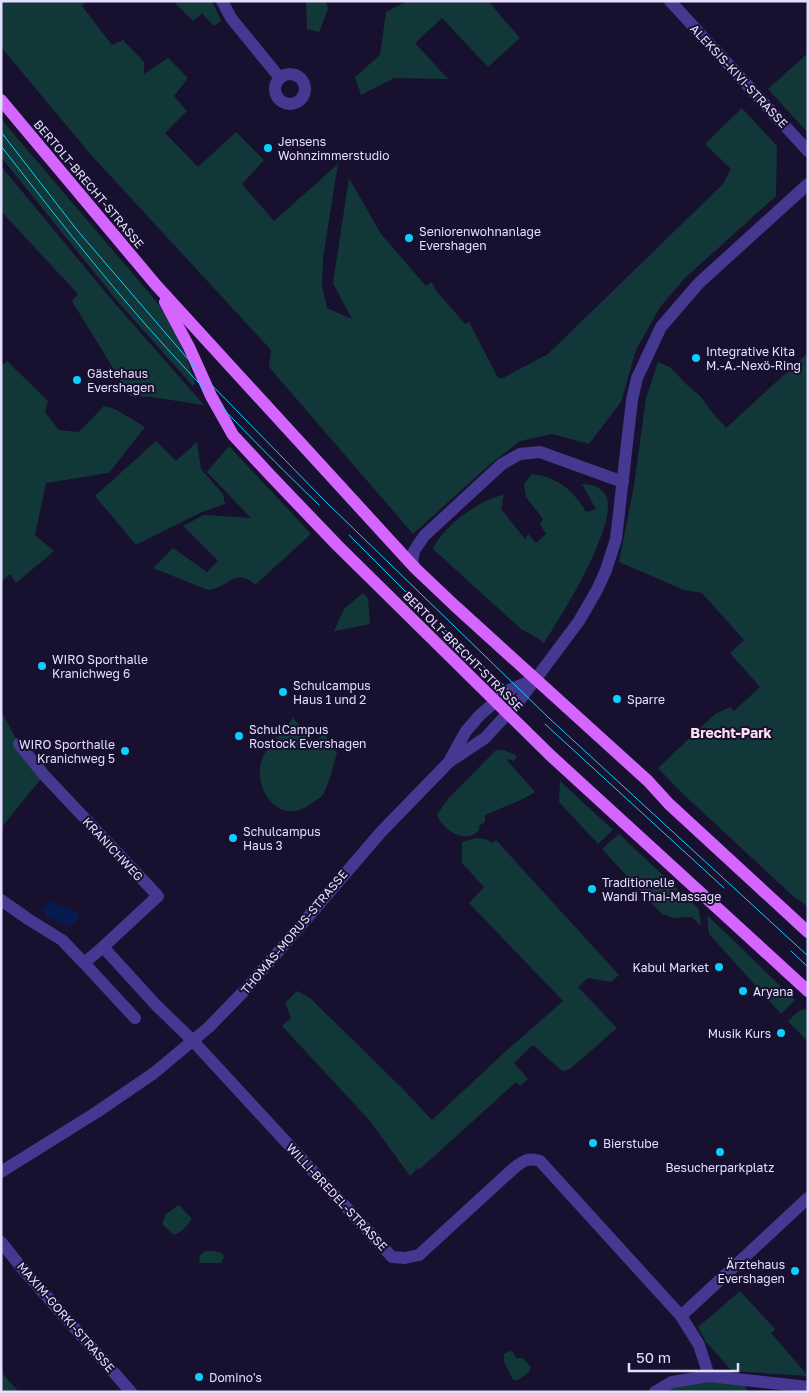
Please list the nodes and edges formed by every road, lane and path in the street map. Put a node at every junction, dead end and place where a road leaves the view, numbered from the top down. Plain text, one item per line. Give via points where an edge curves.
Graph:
1 (222, 1) edge
2 (670, 1) edge
3 (280, 78) dead end
4 (1, 100) edge
5 (808, 151) edge
6 (808, 184) edge
7 (156, 285) junction
8 (622, 482) junction
9 (415, 568) junction
10 (536, 679) junction
11 (495, 702) junction
12 (508, 714) junction
13 (19, 744) dead end
14 (449, 762) junction
15 (1, 900) edge
16 (808, 932) edge
17 (102, 947) junction
18 (84, 963) junction
19 (808, 991) edge
20 (135, 1018) dead end
21 (193, 1040) junction
22 (1, 1172) edge
23 (808, 1198) edge
24 (1, 1242) edge
25 (681, 1316) junction
26 (709, 1376) junction
27 (808, 1386) edge
28 (131, 1392) edge
29 (655, 1392) edge

1 - 3 street via 231,18
2 - 5 street, ALEKSIS-KIVI-STRASSE
4 - 7 main road, BERTOLT-BRECHT-STRASSE
6 - 8 street via 699,282 661,326 637,378
7 - 9 main road, BERTOLT-BRECHT-STRASSE
7 - 11 main road, BERTOLT-BRECHT-STRASSE via 233,435 337,545
8 - 9 street via 540,452 520,454 502,464 424,536 412,558
8 - 10 street via 616,539 606,570 579,621
9 - 10 main road, BERTOLT-BRECHT-STRASSE
10 - 11 street, THOMAS-MORUS-STRASSE via 509,690
10 - 12 street, THOMAS-MORUS-STRASSE
10 - 16 main road, BERTOLT-BRECHT-STRASSE
11 - 12 main road, BERTOLT-BRECHT-STRASSE
11 - 14 street, THOMAS-MORUS-STRASSE via 466,730
12 - 14 street, THOMAS-MORUS-STRASSE via 485,738
12 - 19 main road, BERTOLT-BRECHT-STRASSE
13 - 17 street, KRANICHWEG via 158,896
14 - 21 street, THOMAS-MORUS-STRASSE via 347,869 264,971
15 - 18 street via 62,940
17 - 18 street, KRANICHWEG
17 - 21 street
18 - 20 street
21 - 22 street, THOMAS-MORUS-STRASSE via 134,1087
21 - 25 street, WILLI-BREDEL-STRASSE via 392,1257 419,1255 514,1168 532,1158 540,1161
23 - 25 street
24 - 28 street, MAXIM-GORKI-STRASSE
25 - 26 street, WILLI-BREDEL-STRASSE via 699,1345
26 - 27 street
26 - 29 street via 672,1382

